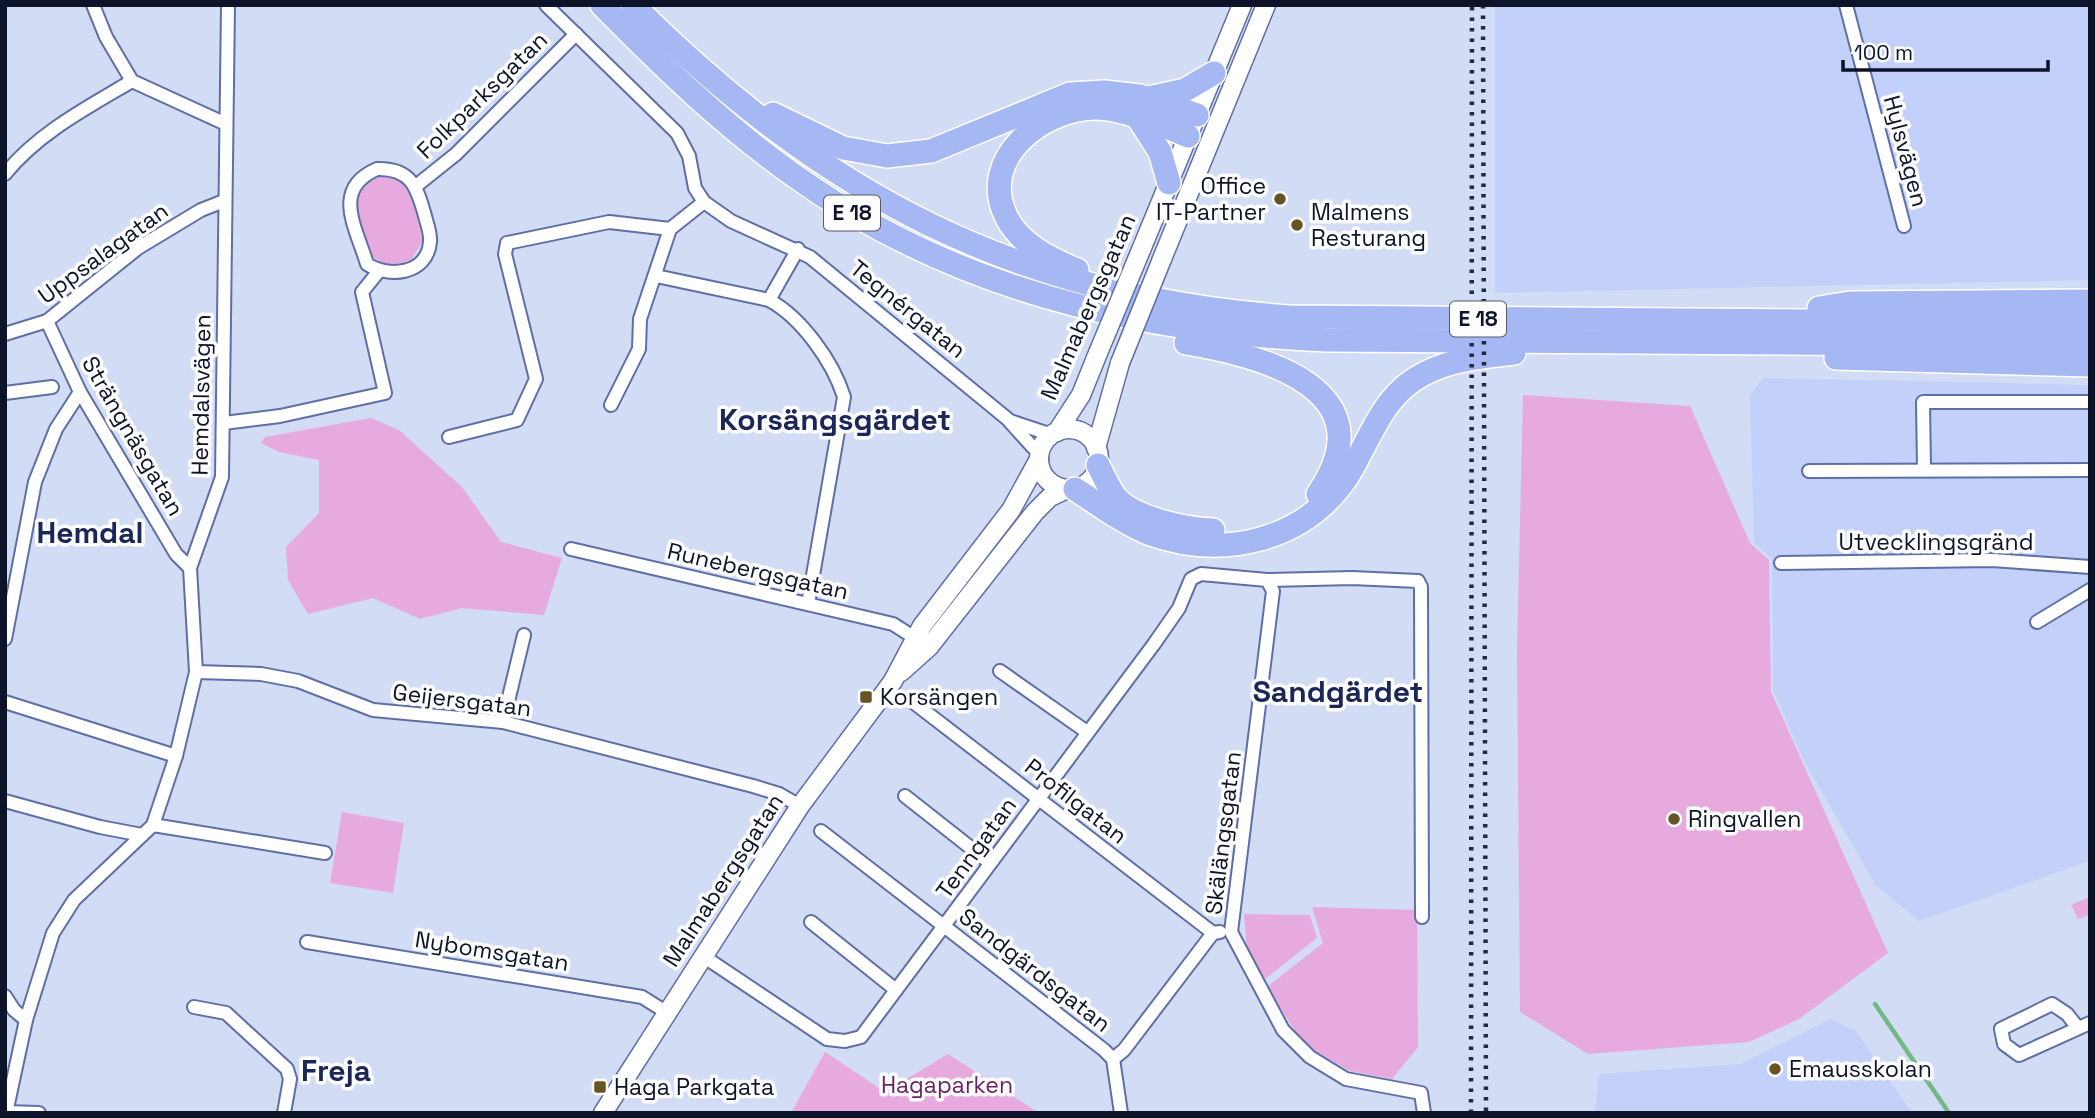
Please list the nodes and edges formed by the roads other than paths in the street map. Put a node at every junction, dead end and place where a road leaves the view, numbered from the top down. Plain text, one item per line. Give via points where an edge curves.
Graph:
1 (93, 5) edge
2 (228, 5) edge
3 (547, 5) edge
4 (602, 5) edge
5 (634, 5) edge
6 (1242, 5) edge
7 (1266, 5) edge
8 (1846, 5) edge
9 (658, 29) junction
10 (576, 34) junction
11 (1214, 73) junction
12 (132, 81) junction
13 (1149, 98) junction
14 (1139, 119) junction
15 (1207, 119) junction
16 (226, 124) junction
17 (1198, 140) junction
18 (5, 174) edge
19 (1168, 183) junction
20 (416, 186) junction
21 (224, 201) junction
22 (704, 201) junction
23 (1904, 226) dead end
24 (670, 229) junction
25 (797, 249) junction
26 (379, 271) junction
27 (656, 276) junction
28 (1097, 288) junction
29 (769, 300) junction
30 (2090, 301) edge
31 (1743, 320) junction
32 (47, 321) junction
33 (1157, 323) junction
34 (2090, 323) edge
35 (5, 334) edge
36 (1547, 342) junction
37 (1726, 343) junction
38 (2090, 345) edge
39 (2090, 365) edge
40 (52, 387) dead end
41 (80, 392) junction
42 (5, 393) edge
43 (2090, 402) edge
44 (611, 405) dead end
45 (1010, 421) junction
46 (224, 423) junction
47 (1054, 433) junction
48 (449, 437) dead end
49 (1039, 457) junction
50 (1097, 457) junction
51 (1924, 470) junction
52 (2090, 470) edge
53 (1809, 471) dead end
54 (1071, 489) junction
55 (571, 549) dead end
56 (1781, 564) dead end
57 (2090, 567) edge
58 (190, 568) junction
59 (1267, 580) junction
60 (2090, 590) edge
61 (808, 604) junction
62 (2037, 622) dead end
63 (524, 635) dead end
64 (5, 639) edge
65 (922, 642) junction
66 (1000, 671) dead end
67 (196, 672) junction
68 (5, 702) edge
69 (912, 702) dead end
70 (503, 722) junction
71 (1087, 732) junction
72 (176, 755) junction
73 (905, 796) dead end
74 (1039, 798) junction
75 (5, 801) edge
76 (800, 806) junction
77 (153, 825) junction
78 (821, 831) dead end
79 (142, 835) junction
80 (325, 853) dead end
81 (990, 863) junction
82 (1422, 917) dead end
83 (811, 922) dead end
84 (945, 926) junction
85 (1231, 932) junction
86 (1213, 933) junction
87 (307, 942) dead end
88 (703, 956) junction
89 (896, 990) junction
90 (5, 996) edge
91 (194, 1007) dead end
92 (666, 1012) junction
93 (26, 1020) junction
94 (2084, 1026) edge
95 (1113, 1059) junction
96 (6, 1112) edge
97 (39, 1113) edge
98 (284, 1113) edge
99 (603, 1113) edge
100 (1121, 1113) edge
101 (1424, 1113) edge

1 - 12 street
2 - 16 street, Hemdalsvägen
3 - 10 street
4 - 33 highway, E 18 via 723,118 793,175 854,214 989,278 1089,310
5 - 9 highway, E 18
6 - 11 main road, Malmabergsgatan
7 - 15 main road, Malmabergsgatan
8 - 23 street, Hylsvägen
9 - 13 highway, E 18 via 676,30 745,94 783,120 843,148 872,155 931,151 1070,94 1104,92
9 - 28 highway, E 18 via 750,111 851,184 955,239
10 - 20 street, Folkparksgatan via 456,154
10 - 22 street via 677,133 695,188
11 - 13 highway via 1185,90
11 - 15 main road, Malmabergsgatan
12 - 16 street
12 - 18 street via 29,148
13 - 15 highway, E 18
14 - 17 highway, E 18
14 - 19 highway via 1160,152
14 - 28 highway, E 18 via 1096,108 1062,113 1022,138 1003,167 1002,204 1022,238 1042,254 1086,273
15 - 17 main road, Malmabergsgatan
16 - 21 street, Hemdalsvägen
17 - 19 main road, Malmabergsgatan
17 - 50 main road, Malmabergsgatan, bridge via 1162,259 1120,363
19 - 47 main road, Malmabergsgatan, bridge via 1081,395
20 - 26 street via 430,242 427,252 400,274
20 - 26 street via 403,173 377,169 364,175 350,195 367,264
21 - 32 street, Uppsalagatan via 138,248
21 - 46 street, Hemdalsvägen
22 - 24 street
22 - 25 street, Tegnérgatan via 731,221
24 - 27 street
24 - 48 street via 609,222 507,243 505,254 536,379 517,420
25 - 29 street
25 - 45 street, Tegnérgatan
26 - 46 street via 362,292 385,393
27 - 29 street
27 - 44 street via 640,319 639,349
28 - 31 highway, E 18 via 1178,305 1289,317
29 - 61 street via 801,326 839,381 844,397
30 - 31 highway, E 18 via 1850,303
31 - 34 highway, E 18
32 - 35 street, Uppsalagatan
32 - 41 street, Strängnäsgatan
33 - 36 highway, E 18 via 1276,338
33 - 50 highway, E 18 via 1167,339 1277,366 1319,391 1331,408 1337,429 1338,454 1332,472 1303,508 1267,525 1198,529 1168,523 1113,495
36 - 37 highway, E 18
36 - 54 highway, E 18 via 1523,352 1446,364 1410,382 1385,408 1331,498 1295,527 1273,536 1239,544 1175,541 1145,532
37 - 38 highway, E 18
37 - 39 highway, E 18 via 1763,354
40 - 42 street
41 - 58 street, Strängnäsgatan via 176,554
41 - 64 street via 56,429 35,482
43 - 51 street via 1923,402
45 - 47 street, Tegnérgatan
45 - 49 street, Tegnérgatan
46 - 58 street, Hemdalsvägen via 222,477
47 - 49 main road
47 - 50 main road via 1074,430 1085,435
49 - 54 main road via 1044,477 1052,485
49 - 65 main road, Malmabergsgatan via 1011,510
50 - 54 main road via 1086,484
51 - 52 street
51 - 53 street
54 - 65 main road, Malmabergsgatan via 1050,497 1035,512
55 - 61 street, Runebergsgatan
56 - 57 street, Utvecklingsgränd via 1992,560
58 - 67 street, Hemdalsvägen
59 - 71 street, Tenngatan via 1201,574 1191,579 1179,608
59 - 82 street via 1418,581
59 - 85 street, Skälängsgatan via 1273,591
60 - 62 street
61 - 65 street, Runebergsgatan via 893,624
63 - 70 street
65 - 76 main road, Malmabergsgatan
66 - 71 street
67 - 70 street, Geijersgatan via 261,674 298,681 373,710
67 - 72 street, Hemdalsvägen
68 - 72 street
69 - 74 street, Profilgatan
70 - 76 street, Geijersgatan via 753,786
71 - 74 street, Tenngatan
72 - 77 street, Hemdalsvägen
73 - 81 street
74 - 81 street, Tenngatan
74 - 86 street, Profilgatan
75 - 79 street
76 - 88 main road, Malmabergsgatan
77 - 79 street, Hemdalsvägen
77 - 80 street
78 - 84 street, Sandgärdsgatan
79 - 93 street, Hemdalsvägen via 64,913 53,933
81 - 84 street, Tenngatan
83 - 89 street
84 - 89 street, Tenngatan
84 - 95 street, Sandgärdsgatan
85 - 86 street
85 - 101 street, Skälängsgatan via 1273,1013 1294,1042 1328,1071 1346,1079 1421,1093
86 - 95 street
87 - 92 street, Nybomsgatan via 642,998
88 - 89 street, Tenngatan via 827,1039 860,1037
88 - 92 main road, Malmabergsgatan
90 - 93 street
91 - 98 street via 226,1013 287,1069 290,1079
92 - 99 main road, Malmabergsgatan
93 - 96 street, Hemdalsvägen
94 - 94 street via 2052,1004 2001,1028 2004,1044 2019,1055
95 - 100 street, Sandgärdsgatan
96 - 97 street

